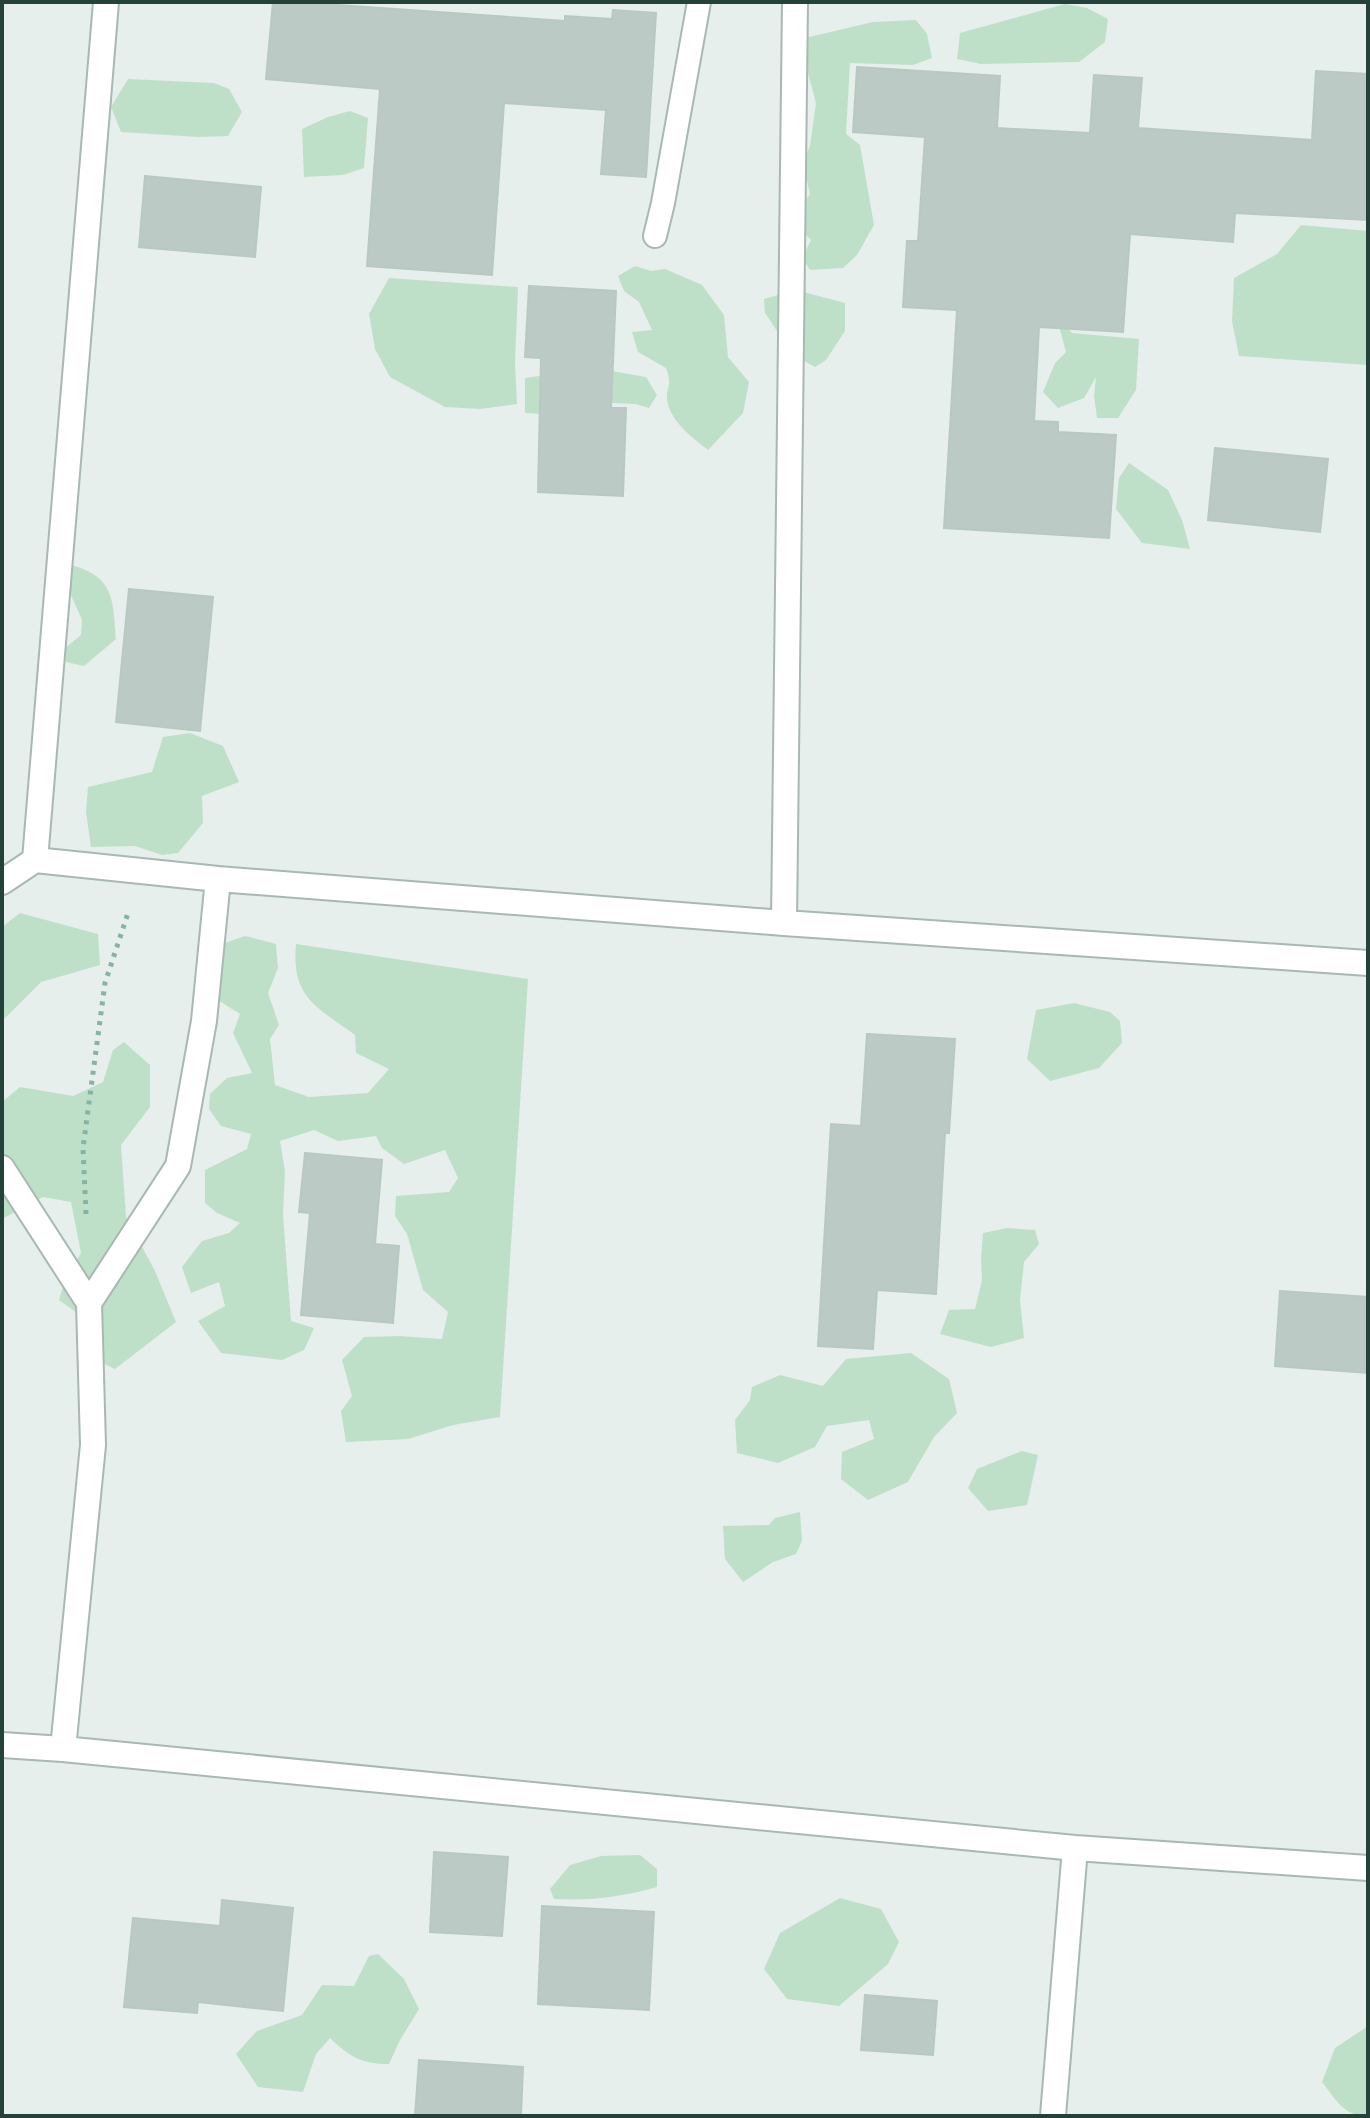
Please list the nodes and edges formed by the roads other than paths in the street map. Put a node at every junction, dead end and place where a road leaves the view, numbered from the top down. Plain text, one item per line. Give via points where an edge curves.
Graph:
1 (106, 2) edge
2 (699, 2) edge
3 (795, 2) edge
4 (655, 236) dead end
5 (35, 860) junction
6 (218, 879) junction
7 (2, 882) edge
8 (784, 923) junction
9 (1368, 963) edge
10 (2, 1168) edge
11 (89, 1303) junction
12 (2, 1745) edge
13 (63, 1749) junction
14 (1075, 1848) junction
15 (1368, 1868) edge
16 (1053, 2116) edge

1 - 5 street
2 - 4 lane
3 - 8 street
5 - 6 street
5 - 7 street
6 - 8 street
6 - 11 street via 204,1021 178,1166
8 - 9 street
10 - 11 street
11 - 13 street via 93,1445
12 - 13 street
13 - 14 street
14 - 15 street
14 - 16 street

